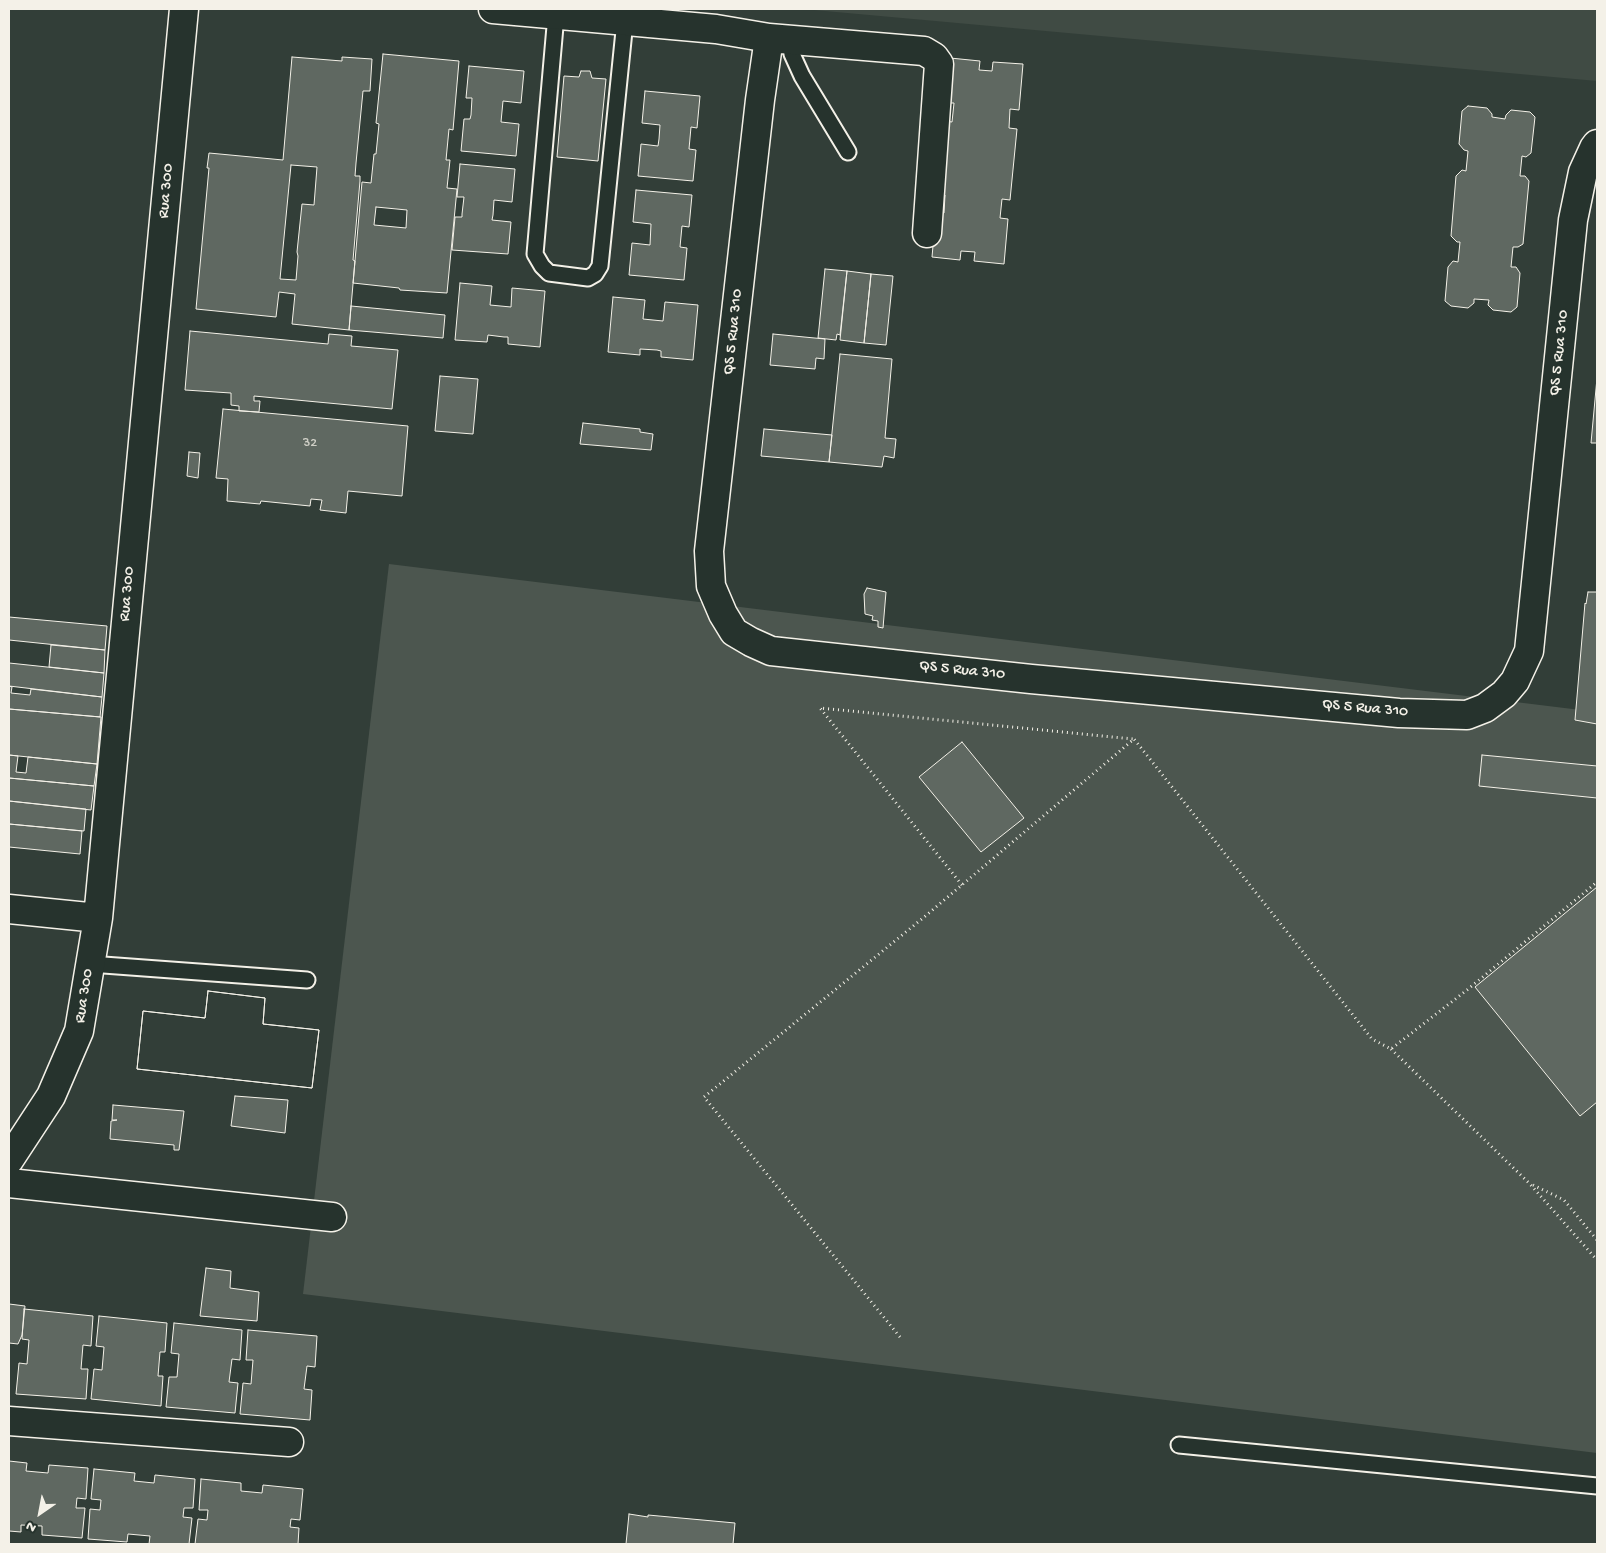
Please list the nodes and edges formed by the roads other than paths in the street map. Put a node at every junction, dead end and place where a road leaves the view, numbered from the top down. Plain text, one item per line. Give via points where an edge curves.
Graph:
1 (184, 9) edge
2 (493, 9) edge
3 (556, 15) junction
4 (625, 21) junction
5 (779, 39) junction
6 (1597, 144) edge
7 (848, 152) dead end
8 (926, 234) dead end
9 (9, 909) edge
10 (98, 918) junction
11 (90, 964) junction
12 (307, 980) dead end
13 (9, 1160) edge
14 (9, 1183) edge
15 (332, 1217) dead end
16 (9, 1421) edge
17 (289, 1442) dead end
18 (1179, 1445) dead end
19 (1597, 1486) edge

1 - 10 street, Rua 300
2 - 3 street
3 - 4 street
3 - 4 lane via 535,254 549,273 588,278 600,266
4 - 5 street
5 - 6 street, QS 5 Rua 310 via 760,100 709,551 711,586 734,632 771,651 1031,679 1399,712 1467,715 1485,708 1515,681 1529,651 1573,220 1583,172
5 - 7 lane via 792,54
5 - 8 street via 924,51 934,57 939,64
9 - 10 street
10 - 11 street, Rua 300
11 - 12 lane
11 - 13 street, Rua 300 via 79,1031 50,1096
14 - 15 street
16 - 17 street
18 - 19 lane

